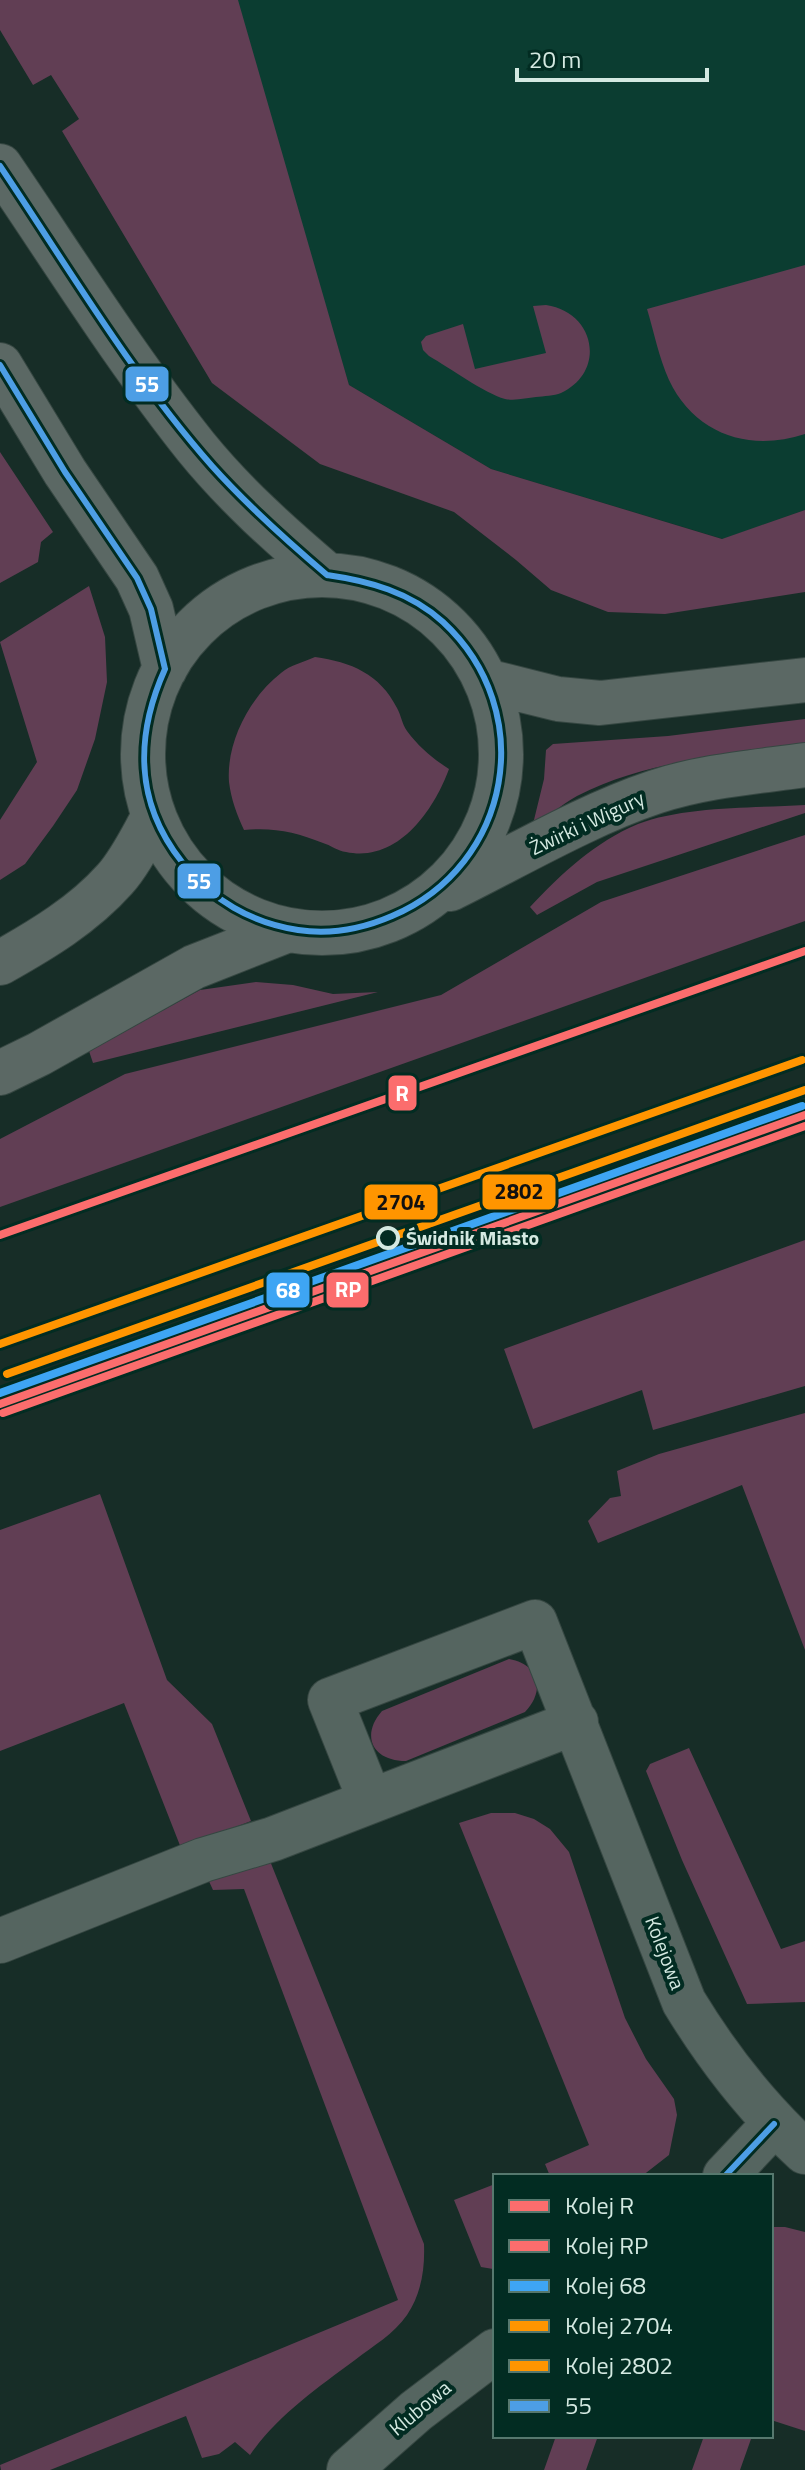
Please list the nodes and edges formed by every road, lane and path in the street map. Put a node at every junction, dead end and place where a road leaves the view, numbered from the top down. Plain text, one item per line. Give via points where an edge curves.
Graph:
1 (0, 166) edge
2 (0, 365) edge
3 (327, 575) junction
4 (165, 669) junction
5 (805, 680) edge
6 (486, 681) junction
7 (805, 765) edge
8 (154, 816) junction
9 (426, 901) junction
10 (288, 930) junction
11 (0, 963) edge
12 (0, 1073) edge
13 (576, 1722) junction
14 (370, 1800) junction
15 (0, 1941) edge
16 (790, 2138) edge
17 (728, 2174) edge
18 (493, 2353) edge
19 (349, 2470) edge

1 - 3 main road via 197,448 266,523
2 - 4 main road via 137,578 151,609
3 - 4 main road via 278,581 233,600 194,630
3 - 6 main road via 371,582 413,599 448,626
4 - 8 main road via 145,730 144,773
5 - 6 main road via 600,703 558,699
6 - 9 main road via 502,752 495,801 462,867
7 - 9 main road, Żwirki i Wigury via 704,779 655,792
8 - 10 main road via 175,856 206,891 244,916
8 - 11 main road via 117,878 70,919
9 - 10 main road, Żwirki i Wigury via 389,920 350,931
10 - 12 main road via 194,967
13 - 14 street
13 - 14 street, Kolejowa via 535,1622 330,1700
13 - 16 street, Kolejowa via 684,2002 710,2045
14 - 15 street
16 - 17 street
18 - 19 street, Klubowa

